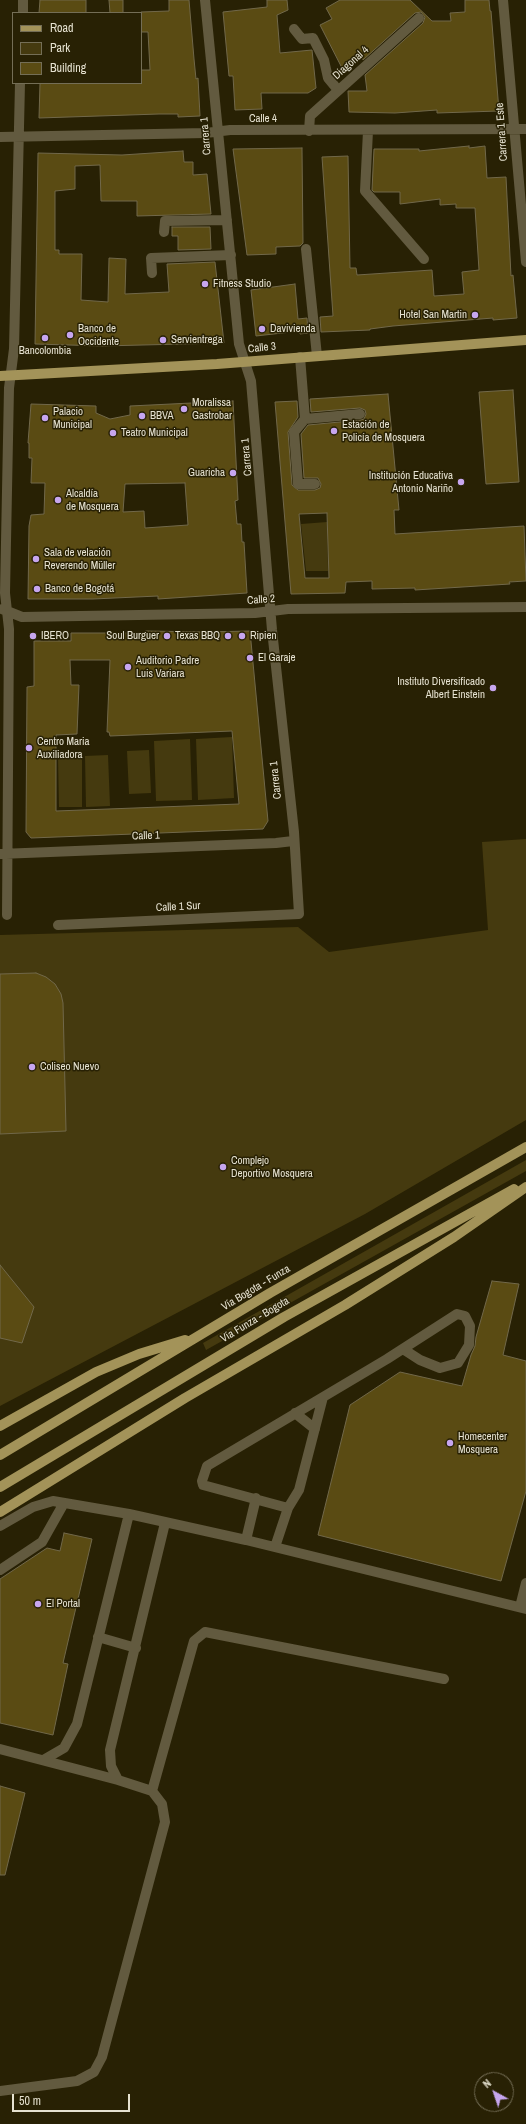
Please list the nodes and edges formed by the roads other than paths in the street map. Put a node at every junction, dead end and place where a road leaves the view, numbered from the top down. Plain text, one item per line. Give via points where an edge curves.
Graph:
1 (23, 0) edge
2 (205, 0) edge
3 (503, 0) edge
4 (23, 12) edge
5 (419, 18) dead end
6 (294, 30) dead end
7 (20, 84) edge
8 (338, 90) junction
9 (513, 129) junction
10 (526, 129) edge
11 (309, 131) junction
12 (368, 131) junction
13 (217, 132) junction
14 (18, 136) junction
15 (0, 137) edge
16 (227, 220) junction
17 (164, 232) dead end
18 (306, 249) dead end
19 (231, 255) junction
20 (424, 259) dead end
21 (526, 262) edge
22 (152, 273) dead end
23 (526, 340) edge
24 (317, 356) junction
25 (300, 357) junction
26 (245, 361) junction
27 (11, 375) junction
28 (0, 376) edge
29 (360, 414) dead end
30 (305, 419) junction
31 (315, 484) dead end
32 (526, 607) edge
33 (3, 610) edge
34 (271, 612) junction
35 (293, 841) junction
36 (4, 854) edge
37 (299, 914) joint
38 (7, 915) dead end
39 (58, 925) dead end
40 (526, 1146) edge
41 (526, 1182) edge
42 (526, 1187) edge
43 (201, 1335) junction
44 (403, 1349) junction
45 (323, 1397) junction
46 (295, 1413) junction
47 (0, 1426) edge
48 (315, 1429) junction
49 (0, 1455) edge
50 (0, 1487) edge
51 (256, 1498) junction
52 (64, 1503) junction
53 (288, 1508) junction
54 (0, 1512) edge
55 (129, 1514) junction
56 (165, 1523) junction
57 (0, 1526) edge
58 (246, 1540) junction
59 (275, 1547) junction
60 (0, 1570) edge
61 (526, 1583) edge
62 (523, 1608) edge
63 (98, 1637) junction
64 (136, 1648) junction
65 (444, 1679) dead end
66 (0, 1749) edge
67 (45, 1760) junction
68 (118, 1780) junction
69 (152, 1791) junction
70 (0, 2091) edge

1 - 4 street
2 - 13 street, Carrera 1
3 - 9 street, Carrera 1 Este
5 - 8 street, Diagonal 4
6 - 8 street via 302,39 313,38 324,60 328,78
7 - 14 street
8 - 11 street, Diagonal 4 via 310,116
9 - 10 street, Calle 4
9 - 12 street, Calle 4
9 - 21 street, Carrera 1 Este
11 - 12 street, Calle 4
11 - 13 street, Calle 4
12 - 20 street via 365,191
13 - 14 street, Calle 4
13 - 16 street, Carrera 1
14 - 15 street, Calle 4
14 - 27 street via 14,349
16 - 17 street via 165,221
16 - 19 street, Carrera 1
18 - 24 street
19 - 22 street via 151,258
19 - 26 street, Carrera 1 via 239,344
23 - 24 main road, Calle 3
24 - 25 main road, Calle 3
25 - 26 main road, Calle 3
25 - 30 street
26 - 27 main road, Calle 3
26 - 34 street, Carrera 1 via 251,381
27 - 28 main road, Calle 3
27 - 33 street
29 - 30 street
30 - 31 street via 294,432 298,484
32 - 34 street, Calle 2 via 296,609
33 - 34 street, Calle 2 via 22,616
33 - 36 street via 9,628
34 - 35 street, Carrera 1
35 - 36 street, Calle 1
35 - 37 street, Carrera 1
36 - 38 street
37 - 39 street, Calle 1 Sur
40 - 43 main road, Vía Bogota - Funza
41 - 50 main road, Vía Funza - Bogota via 284,1317
42 - 54 main road via 454,1237 345,1305 185,1398
43 - 47 main road via 139,1354 96,1372
43 - 49 main road, Vía Bogota - Funza
44 - 44 street via 457,1314 465,1316 470,1326 469,1345 458,1363 440,1368 420,1360
44 - 45 street
45 - 46 street
45 - 48 street
46 - 48 street
46 - 51 street via 207,1466 203,1485 235,1495
48 - 53 street via 299,1490
51 - 53 street
51 - 58 street
52 - 55 street
52 - 57 street via 43,1502
52 - 60 street via 42,1542
53 - 59 street
55 - 56 street
55 - 63 street
56 - 58 street
56 - 64 street
58 - 59 street
59 - 62 street
61 - 62 street
63 - 64 street
63 - 67 street via 72,1736 64,1748
64 - 68 street via 110,1750 111,1766
65 - 69 street via 205,1632 194,1641
66 - 67 street
67 - 68 street
68 - 69 street
69 - 70 street via 162,1804 165,1822 102,2057 94,2072 77,2080

